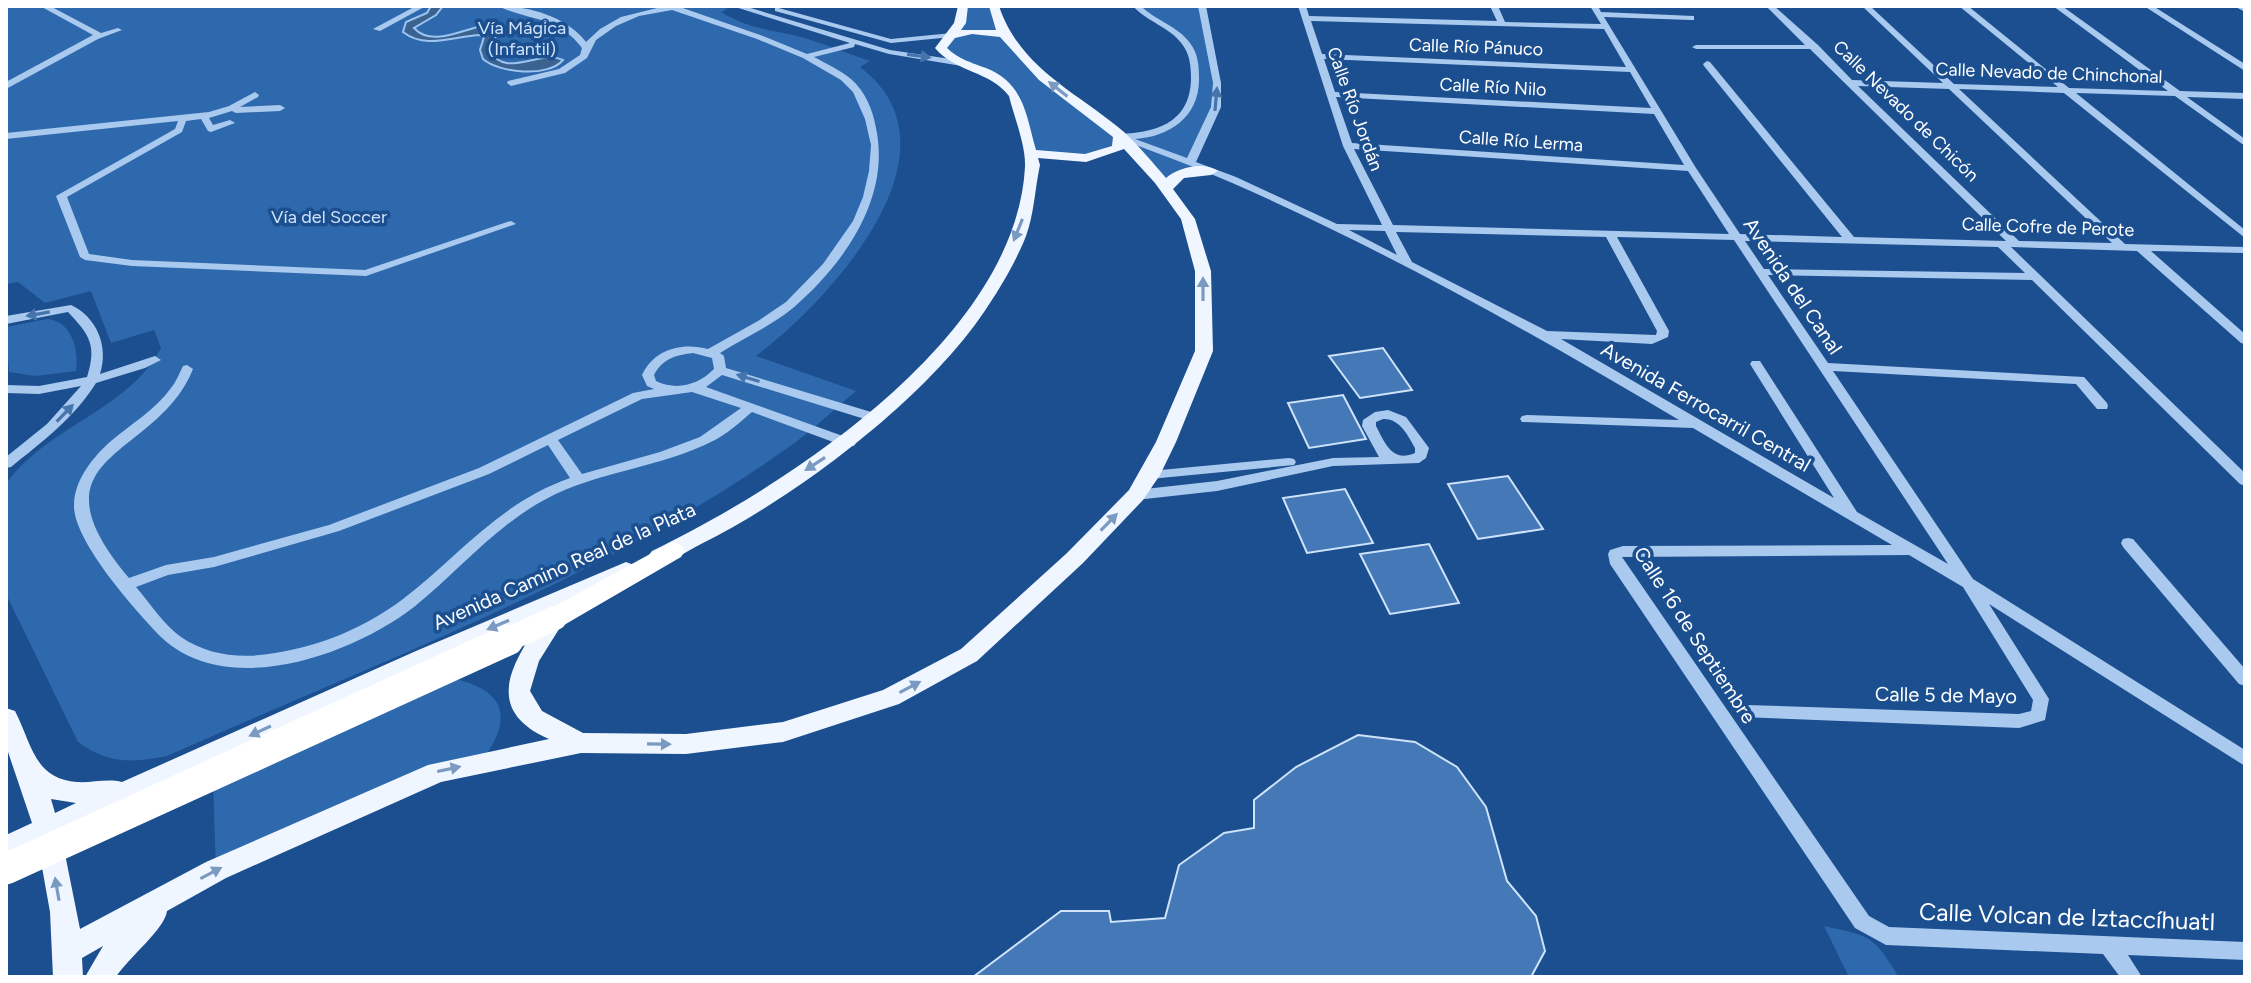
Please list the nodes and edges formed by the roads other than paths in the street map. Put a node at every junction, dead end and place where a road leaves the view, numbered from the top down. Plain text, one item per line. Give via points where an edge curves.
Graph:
1 (44, 6) edge
2 (422, 6) edge
3 (502, 6) edge
4 (736, 6) edge
5 (963, 6) edge
6 (994, 6) edge
7 (1137, 6) edge
8 (1202, 6) edge
9 (1302, 6) edge
10 (1404, 6) edge
11 (1494, 6) edge
12 (1770, 6) edge
13 (1866, 6) edge
14 (1963, 6) edge
15 (2057, 6) edge
16 (2148, 6) edge
17 (2238, 6) edge
18 (671, 7) edge
19 (1596, 10) edge
20 (2245, 10) edge
21 (768, 11) edge
22 (85, 13) dead end
23 (64, 16) junction
24 (1305, 18) junction
25 (1691, 18) dead end
26 (1409, 20) junction
27 (1502, 23) junction
28 (1605, 27) junction
29 (377, 29) dead end
30 (118, 30) dead end
31 (741, 33) junction
32 (1003, 34) junction
33 (952, 35) junction
34 (96, 37) junction
35 (587, 45) junction
36 (865, 45) junction
37 (1696, 47) dead end
38 (1815, 47) junction
39 (1318, 56) junction
40 (806, 57) junction
41 (972, 64) junction
42 (1707, 64) dead end
43 (2245, 68) edge
44 (1632, 70) junction
45 (511, 83) dead end
46 (1851, 83) junction
47 (1950, 85) junction
48 (6, 86) edge
49 (2070, 90) junction
50 (1331, 94) junction
51 (2180, 94) junction
52 (255, 95) dead end
53 (2245, 96) edge
54 (280, 108) dead end
55 (227, 111) junction
56 (1654, 111) junction
57 (204, 117) junction
58 (1181, 118) junction
59 (182, 122) junction
60 (230, 123) dead end
61 (1211, 123) junction
62 (6, 136) edge
63 (1120, 136) junction
64 (2245, 143) edge
65 (1348, 146) junction
66 (1033, 154) junction
67 (1190, 163) junction
68 (1691, 168) junction
69 (1211, 171) junction
70 (1166, 189) junction
71 (511, 224) dead end
72 (1334, 227) junction
73 (1387, 228) junction
74 (1610, 234) junction
75 (2245, 235) edge
76 (1738, 237) junction
77 (1850, 239) junction
78 (2001, 244) junction
79 (2016, 244) junction
80 (2123, 248) junction
81 (2141, 248) junction
82 (2245, 250) edge
83 (1407, 264) junction
84 (1762, 272) junction
85 (2037, 277) junction
86 (6, 320) edge
87 (1543, 334) junction
88 (2245, 340) edge
89 (712, 352) junction
90 (155, 360) dead end
91 (1756, 364) dead end
92 (1826, 367) junction
93 (187, 369) dead end
94 (720, 370) junction
95 (91, 381) junction
96 (694, 387) junction
97 (6, 389) edge
98 (669, 390) junction
99 (2102, 406) dead end
100 (749, 408) junction
101 (876, 418) junction
102 (1527, 419) dead end
103 (1697, 424) junction
104 (551, 440) junction
105 (849, 443) junction
106 (6, 464) edge
107 (1150, 475) junction
108 (578, 479) junction
109 (2245, 481) edge
110 (1136, 495) junction
111 (1854, 517) junction
112 (2128, 543) dead end
113 (1910, 550) junction
114 (672, 551) junction
115 (1968, 583) junction
116 (128, 584) junction
117 (555, 618) junction
118 (2245, 680) edge
119 (1747, 712) dead end
120 (6, 718) edge
121 (581, 743) junction
122 (2245, 759) edge
123 (31, 771) junction
124 (143, 785) junction
125 (46, 828) junction
126 (6, 847) edge
127 (6, 869) edge
128 (175, 893) junction
129 (1886, 936) joint
130 (2107, 944) junction
131 (2245, 951) edge
132 (68, 963) edge
133 (100, 977) edge
134 (2132, 977) edge

1 - 23 street
2 - 29 street
3 - 35 street via 560,24
4 - 21 street
5 - 33 main road
6 - 32 main road
7 - 58 street via 1150,19 1182,32 1193,57 1193,105
61 -> 8 street via 1217,83 1201,31
9 - 24 street, Calle Río Jordán
10 - 26 street
11 - 27 street
12 - 38 street, Calle Nevado de Chicón
13 - 47 street
14 - 49 street
15 - 51 street
16 - 43 street
17 - 20 street
18 - 31 street
18 - 35 street via 607,27
19 - 25 street
19 - 28 street, Avenida del Canal
21 - 31 street
21 - 33 street via 891,41
21 - 36 street
22 - 23 street
23 - 34 street
24 - 26 street
24 - 39 street, Calle Río Jordán
26 - 27 street
27 - 28 street
28 - 44 street, Avenida del Canal
30 - 34 street
31 - 40 street
32 - 33 main road
63 -> 32 main road via 1043,77
33 - 41 main road, Avenida Camino Real de la Plata via 942,43 943,52
34 - 48 street
35 - 45 street via 576,64
36 - 40 street via 843,45
36 -> 41 street
37 - 38 street
38 - 46 street, Calle Nevado de Chicón
39 - 44 street, Calle Río Pánuco
39 - 50 street, Calle Río Jordán
40 - 89 street via 846,79 865,103 875,135 870,192 849,237 798,297
41 - 66 main road, Avenida Camino Real de la Plata via 1014,94
42 - 77 street
44 - 56 street, Avenida del Canal
46 - 47 street, Calle Nevado de Chinchonal
46 - 79 street, Calle Nevado de Chicón
47 - 49 street, Calle Nevado de Chinchonal
47 - 80 street
49 - 51 street, Calle Nevado de Chinchonal
49 - 75 street
50 - 56 street, Calle Río Nilo
50 - 65 street, Calle Río Jordán
51 - 53 street, Calle Nevado de Chinchonal
51 - 64 street
52 - 55 street
54 - 55 street
55 - 57 street
56 - 68 street, Avenida del Canal
57 - 59 street
57 - 60 street via 211,129
58 - 61 street
58 - 63 street via 1155,133
59 - 62 street via 161,119
59 - 71 street via 171,135 61,196 85,257 366,273
61 - 67 street
63 - 66 main road via 1118,148 1086,158
63 - 67 street, Avenida Ferrocarril Central
63 - 70 main road
65 - 68 street, Calle Río Lerma
65 - 73 street, Calle Río Jordán
66 -> 101 main road, Avenida Camino Real de la Plata via 1027,207 988,295 945,351
67 - 69 street, Avenida Ferrocarril Central
68 - 76 street, Avenida del Canal
69 - 70 main road via 1178,173
69 - 72 street, Avenida Ferrocarril Central
107 -> 70 main road via 1204,351 1203,271 1188,219
72 - 73 street, Calle Cofre de Perote
72 - 83 street, Avenida Ferrocarril Central
73 - 74 street, Calle Cofre de Perote
73 - 83 street, Calle Río Jordán
74 - 76 street, Calle Cofre de Perote
74 - 87 street via 1662,337
76 - 77 street, Calle Cofre de Perote
76 - 84 street, Avenida del Canal
77 - 78 street, Calle Cofre de Perote
78 - 79 street, Calle Cofre de Perote
78 - 85 street
79 - 80 street, Calle Cofre de Perote
80 - 81 street, Calle Cofre de Perote
81 - 82 street, Calle Cofre de Perote
81 - 88 street
83 - 87 street, Avenida Ferrocarril Central
84 - 85 street
84 - 92 street, Avenida del Canal
85 - 109 street
95 -> 86 street via 98,366 98,345 71,308
87 - 103 street, Avenida Ferrocarril Central
89 - 94 street via 721,362
89 - 98 street via 681,350 653,364 651,383
90 - 95 street
91 - 111 street
92 - 99 street via 2080,380
92 - 115 street, Avenida del Canal
93 - 116 street via 178,390 105,453 80,503 94,543
94 - 96 street
101 -> 94 street
95 - 97 street
106 -> 95 street via 67,414
96 - 98 street
96 - 100 street
98 - 104 street via 638,396
100 - 105 street
100 - 108 street via 707,439
101 - 105 main road, Avenida Camino Real de la Plata
102 - 103 street
103 - 111 street, Avenida Ferrocarril Central
104 - 108 street
104 - 116 street via 334,528
105 -> 114 main road, Avenida Camino Real de la Plata
107 - 110 main road
107 - 110 street via 1388,455
108 - 116 street via 488,530 408,603 368,628 292,657 206,657 177,642
121 -> 110 main road via 686,744 783,732 891,697 969,655
111 - 113 street, Avenida Ferrocarril Central
112 - 118 street
113 - 115 street, Avenida Ferrocarril Central
113 - 129 street, Calle 16 de Septiembre via 1615,554 1862,922
114 - 117 highway
114 -> 124 main road, Avenida Camino Real de la Plata
115 - 119 street, Calle 5 de Mayo via 2041,699 2039,715 2019,721
115 - 122 street, Avenida Ferrocarril Central
117 - 121 main road via 523,664 517,691 527,714 548,730
117 - 127 highway, bridge
120 - 123 main road
128 -> 121 main road via 437,772
123 - 124 main road via 45,787 78,793
123 - 125 main road
124 - 125 main road, Avenida Camino Real de la Plata
125 - 126 main road, Avenida Camino Real de la Plata
132 -> 125 main road
128 - 132 main road
128 - 133 main road via 117,950
129 - 130 street, Calle Volcan de Iztaccíhuatl
130 - 131 street, Calle Volcan de Iztaccíhuatl
130 - 134 street

